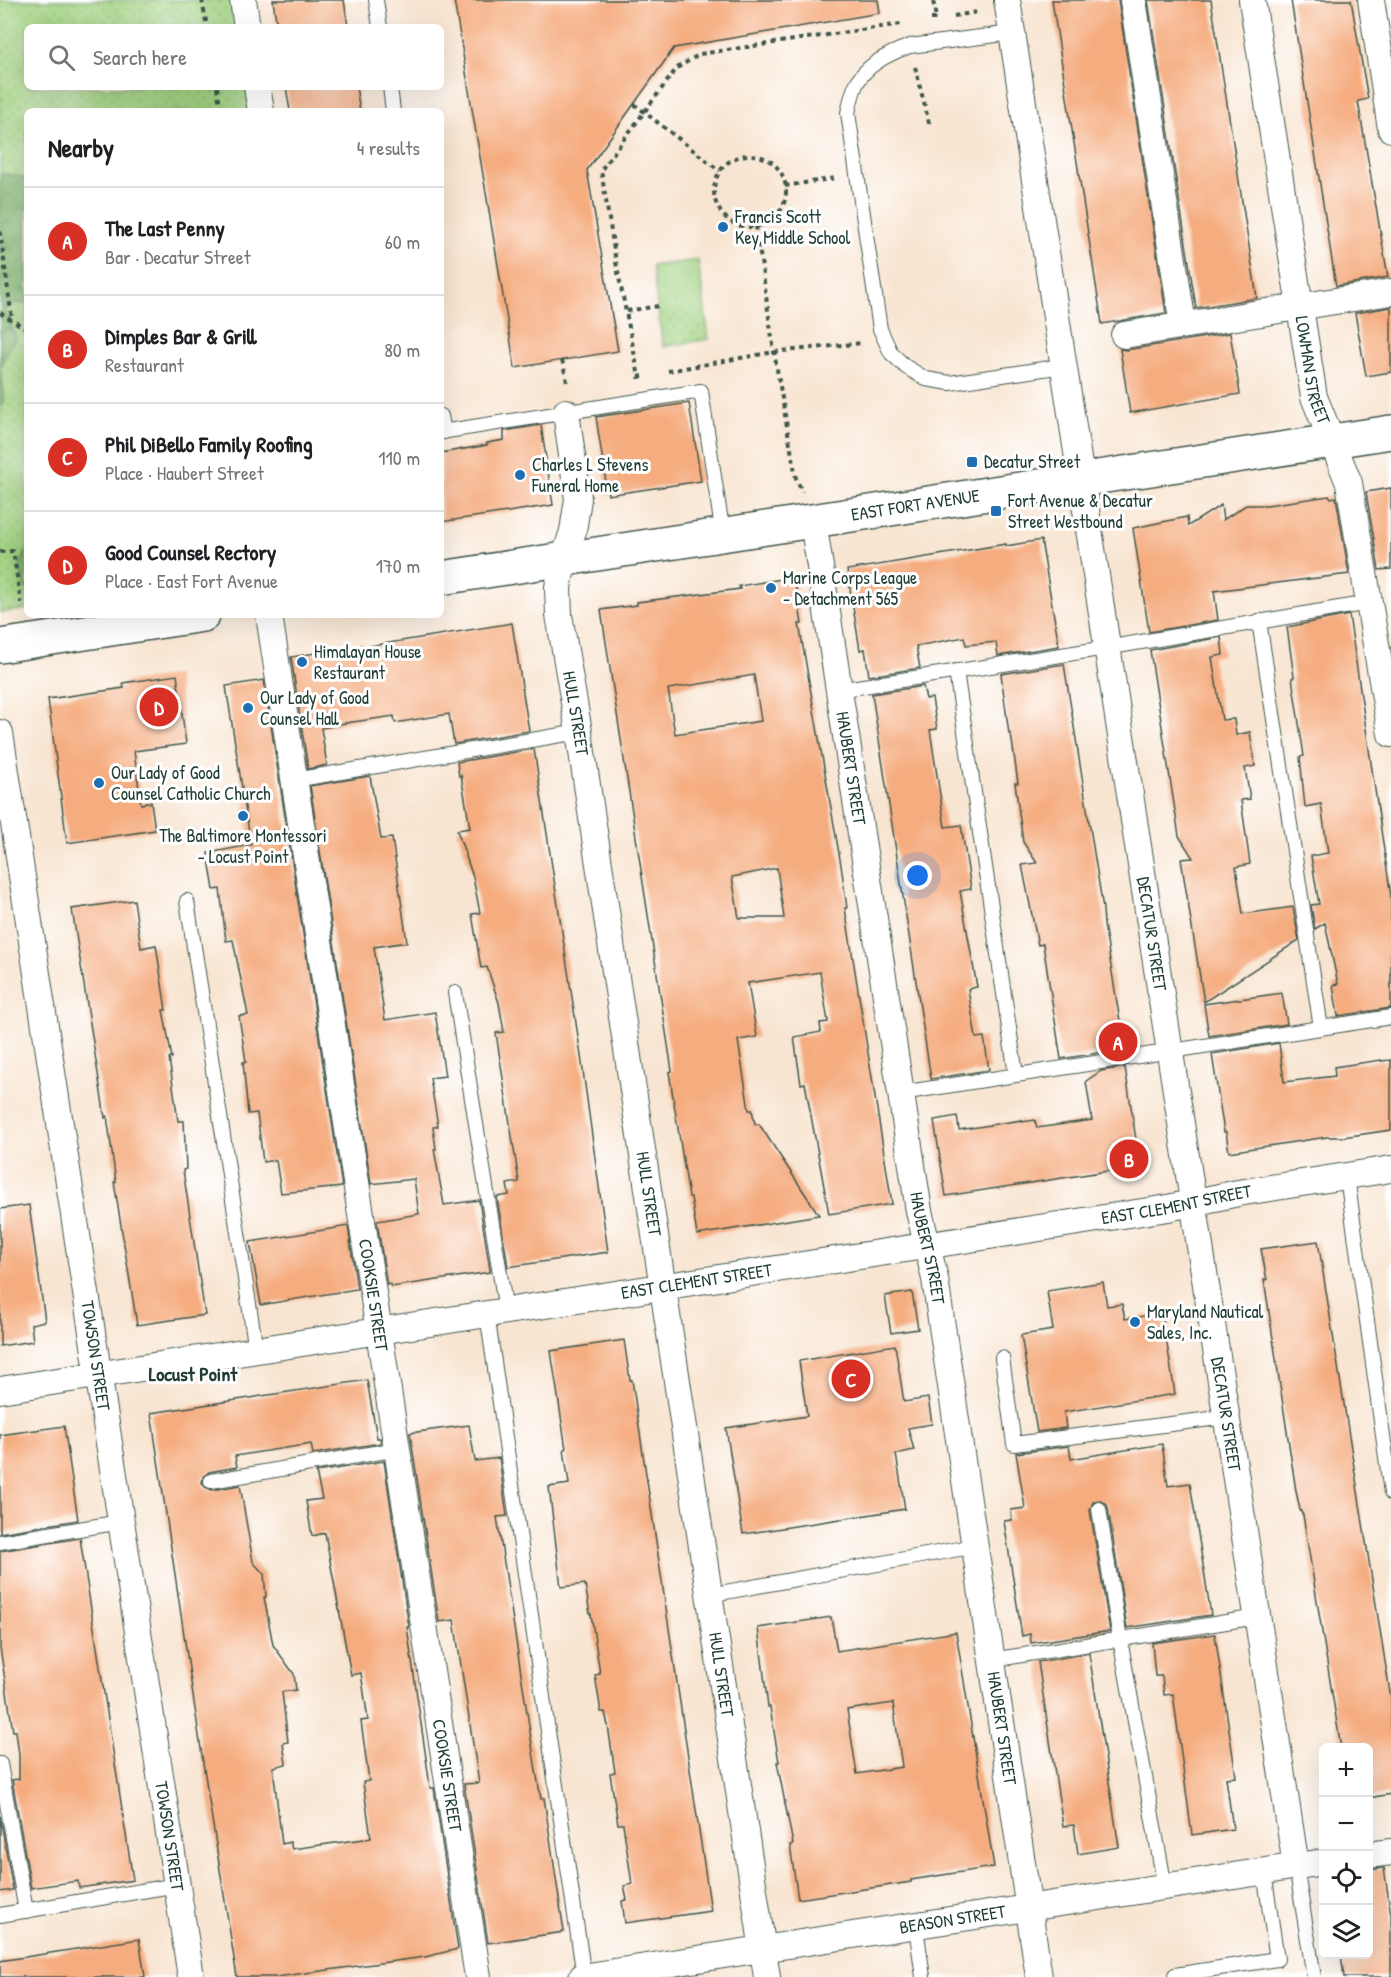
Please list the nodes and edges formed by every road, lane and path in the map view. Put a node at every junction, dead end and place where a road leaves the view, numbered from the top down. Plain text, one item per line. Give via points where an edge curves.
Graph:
1 (202, 0) edge
2 (243, 0) edge
3 (376, 0) edge
4 (933, 0) edge
5 (1007, 0) edge
6 (1133, 0) edge
7 (1252, 0) edge
8 (1371, 0) edge
9 (925, 20) dead end
10 (206, 24) edge
11 (247, 24) edge
12 (380, 24) edge
13 (1012, 33) junction
14 (910, 46) junction
15 (218, 90) edge
16 (258, 90) edge
17 (390, 90) edge
18 (634, 104) dead end
19 (220, 108) edge
20 (260, 108) edge
21 (393, 108) edge
22 (643, 111) junction
23 (930, 127) dead end
24 (1391, 129) edge
25 (720, 171) junction
26 (857, 175) junction
27 (785, 186) junction
28 (756, 226) junction
29 (0, 231) edge
30 (1391, 292) edge
31 (1301, 305) junction
32 (658, 306) dead end
33 (627, 311) junction
34 (0, 313) edge
35 (12, 319) junction
36 (1183, 325) junction
37 (24, 327) edge
38 (1124, 335) dead end
39 (885, 340) junction
40 (774, 352) junction
41 (1063, 366) junction
42 (662, 372) dead end
43 (651, 375) dead end
44 (566, 412) junction
45 (444, 432) edge
46 (1391, 432) edge
47 (1332, 441) junction
48 (1081, 480) junction
49 (813, 521) junction
50 (723, 535) junction
51 (0, 552) edge
52 (564, 559) junction
53 (444, 578) edge
54 (21, 603) dead end
55 (1368, 603) junction
56 (183, 618) edge
57 (269, 618) edge
58 (1259, 621) junction
59 (0, 646) edge
60 (1106, 648) junction
61 (956, 671) junction
62 (838, 690) junction
63 (579, 732) junction
64 (0, 733) edge
65 (1391, 734) edge
66 (294, 780) junction
67 (6, 811) edge
68 (187, 901) dead end
69 (455, 993) dead end
70 (1391, 1017) edge
71 (1321, 1028) junction
72 (1169, 1051) junction
73 (1016, 1075) junction
74 (901, 1093) junction
75 (1391, 1169) edge
76 (1347, 1177) junction
77 (1193, 1204) junction
78 (928, 1246) junction
79 (663, 1287) junction
80 (496, 1313) junction
81 (379, 1331) junction
82 (256, 1350) junction
83 (1002, 1358) dead end
84 (98, 1374) junction
85 (0, 1390) edge
86 (1226, 1417) junction
87 (398, 1449) junction
88 (211, 1481) dead end
89 (1391, 1493) edge
90 (1100, 1509) dead end
91 (121, 1522) junction
92 (0, 1542) edge
93 (975, 1545) junction
94 (709, 1595) junction
95 (1257, 1617) junction
96 (1120, 1639) junction
97 (992, 1660) junction
98 (0, 1764) edge
99 (1391, 1852) edge
100 (1373, 1854) edge
101 (1319, 1863) edge
102 (1296, 1866) junction
103 (1264, 1872) junction
104 (177, 1885) junction
105 (1165, 1887) junction
106 (1029, 1909) junction
107 (26, 1911) junction
108 (0, 1915) edge
109 (916, 1926) junction
110 (763, 1950) junction
111 (595, 1976) edge
112 (191, 1977) edge
113 (478, 1977) edge
114 (767, 1977) edge
115 (923, 1977) edge
116 (1040, 1977) edge
117 (1175, 1977) edge
118 (1314, 1977) edge

1 - 10 path
2 - 11 street
3 - 12 lane
4 - 9 path via 936,19
5 - 13 street, DECATUR STREET
6 - 36 street
7 - 31 street, LOWMAN STREET
8 - 24 street
13 - 14 lane
13 - 41 street, DECATUR STREET
14 - 22 path via 903,24 700,54 677,68
14 - 23 path
14 - 26 lane via 875,63 856,84 848,113
15 - 19 path
16 - 20 street
17 - 21 lane
18 - 22 path
22 - 25 path
22 - 33 path via 601,170
25 - 27 path via 734,159 753,155 777,168
25 - 28 path via 714,198 722,215 738,225
26 - 27 path
26 - 39 lane via 880,329
27 - 28 path via 779,212
28 - 40 path
29 - 35 path
30 - 31 street
31 - 36 street
31 - 47 street, LOWMAN STREET via 1314,397
32 - 33 path
33 - 43 path via 639,376
34 - 35 path
35 - 37 path
36 - 38 street
39 - 40 path
39 - 41 lane via 891,353 906,367 926,379 950,383
40 - 42 path
40 - 49 path via 796,478
41 - 48 street, DECATUR STREET
44 - 45 lane
44 - 50 lane via 701,391
44 - 52 street, HULL STREET via 578,499
46 - 47 street, EAST FORT AVENUE
47 - 48 street, EAST FORT AVENUE
47 - 55 street, LOWMAN STREET via 1349,483
48 - 49 street, EAST FORT AVENUE
48 - 60 street, DECATUR STREET
49 - 50 street, EAST FORT AVENUE
49 - 62 street, HAUBERT STREET
50 - 52 street, EAST FORT AVENUE
51 - 54 path via 13,551
52 - 53 street, EAST FORT AVENUE
52 - 63 street, HULL STREET via 558,615
55 - 58 lane
55 - 65 street, LOWMAN STREET
56 - 59 street
57 - 66 street, COOKSIE STREET
58 - 60 lane
58 - 71 lane
60 - 61 lane
60 - 72 street, DECATUR STREET
61 - 62 lane
61 - 73 lane
62 - 74 street, HAUBERT STREET
63 - 66 lane
63 - 79 street, HULL STREET
64 - 67 street, TOWSON STREET
66 - 81 street, COOKSIE STREET
67 - 84 street, TOWSON STREET
68 - 82 lane
69 - 80 lane
70 - 71 lane
71 - 72 lane
72 - 73 lane
72 - 77 street, DECATUR STREET
73 - 74 lane
74 - 78 street, HAUBERT STREET
75 - 76 street, EAST CLEMENT STREET
76 - 77 street, EAST CLEMENT STREET via 1238,1193
76 - 89 lane
77 - 78 street, EAST CLEMENT STREET
77 - 86 street, DECATUR STREET
78 - 79 street, EAST CLEMENT STREET
78 - 93 street, HAUBERT STREET
79 - 80 street, EAST CLEMENT STREET
79 - 94 street, HULL STREET
80 - 81 street, EAST CLEMENT STREET
80 - 111 lane
81 - 82 street, EAST CLEMENT STREET
81 - 87 street, COOKSIE STREET
82 - 84 street, EAST CLEMENT STREET
83 - 86 lane via 1014,1444
84 - 85 street, EAST CLEMENT STREET
84 - 91 street, TOWSON STREET
86 - 95 street, DECATUR STREET
87 - 88 lane
87 - 113 street, COOKSIE STREET
90 - 96 lane
91 - 92 lane
91 - 104 street, TOWSON STREET
93 - 94 lane
93 - 97 street, HAUBERT STREET
94 - 110 street, HULL STREET
95 - 96 lane
95 - 102 street, DECATUR STREET
96 - 97 lane
96 - 105 lane
97 - 106 street, HAUBERT STREET
98 - 107 lane
99 - 100 street
101 - 102 street, BEASON STREET
102 - 103 street, BEASON STREET
102 - 118 lane
103 - 105 street, BEASON STREET
103 - 117 lane via 1277,1959
104 - 107 lane
104 - 112 street, TOWSON STREET
105 - 106 street, BEASON STREET
106 - 109 street, BEASON STREET
106 - 116 street, HAUBERT STREET
107 - 108 lane
109 - 110 street, BEASON STREET
109 - 115 lane
110 - 111 street, BEASON STREET
110 - 114 street, HULL STREET

